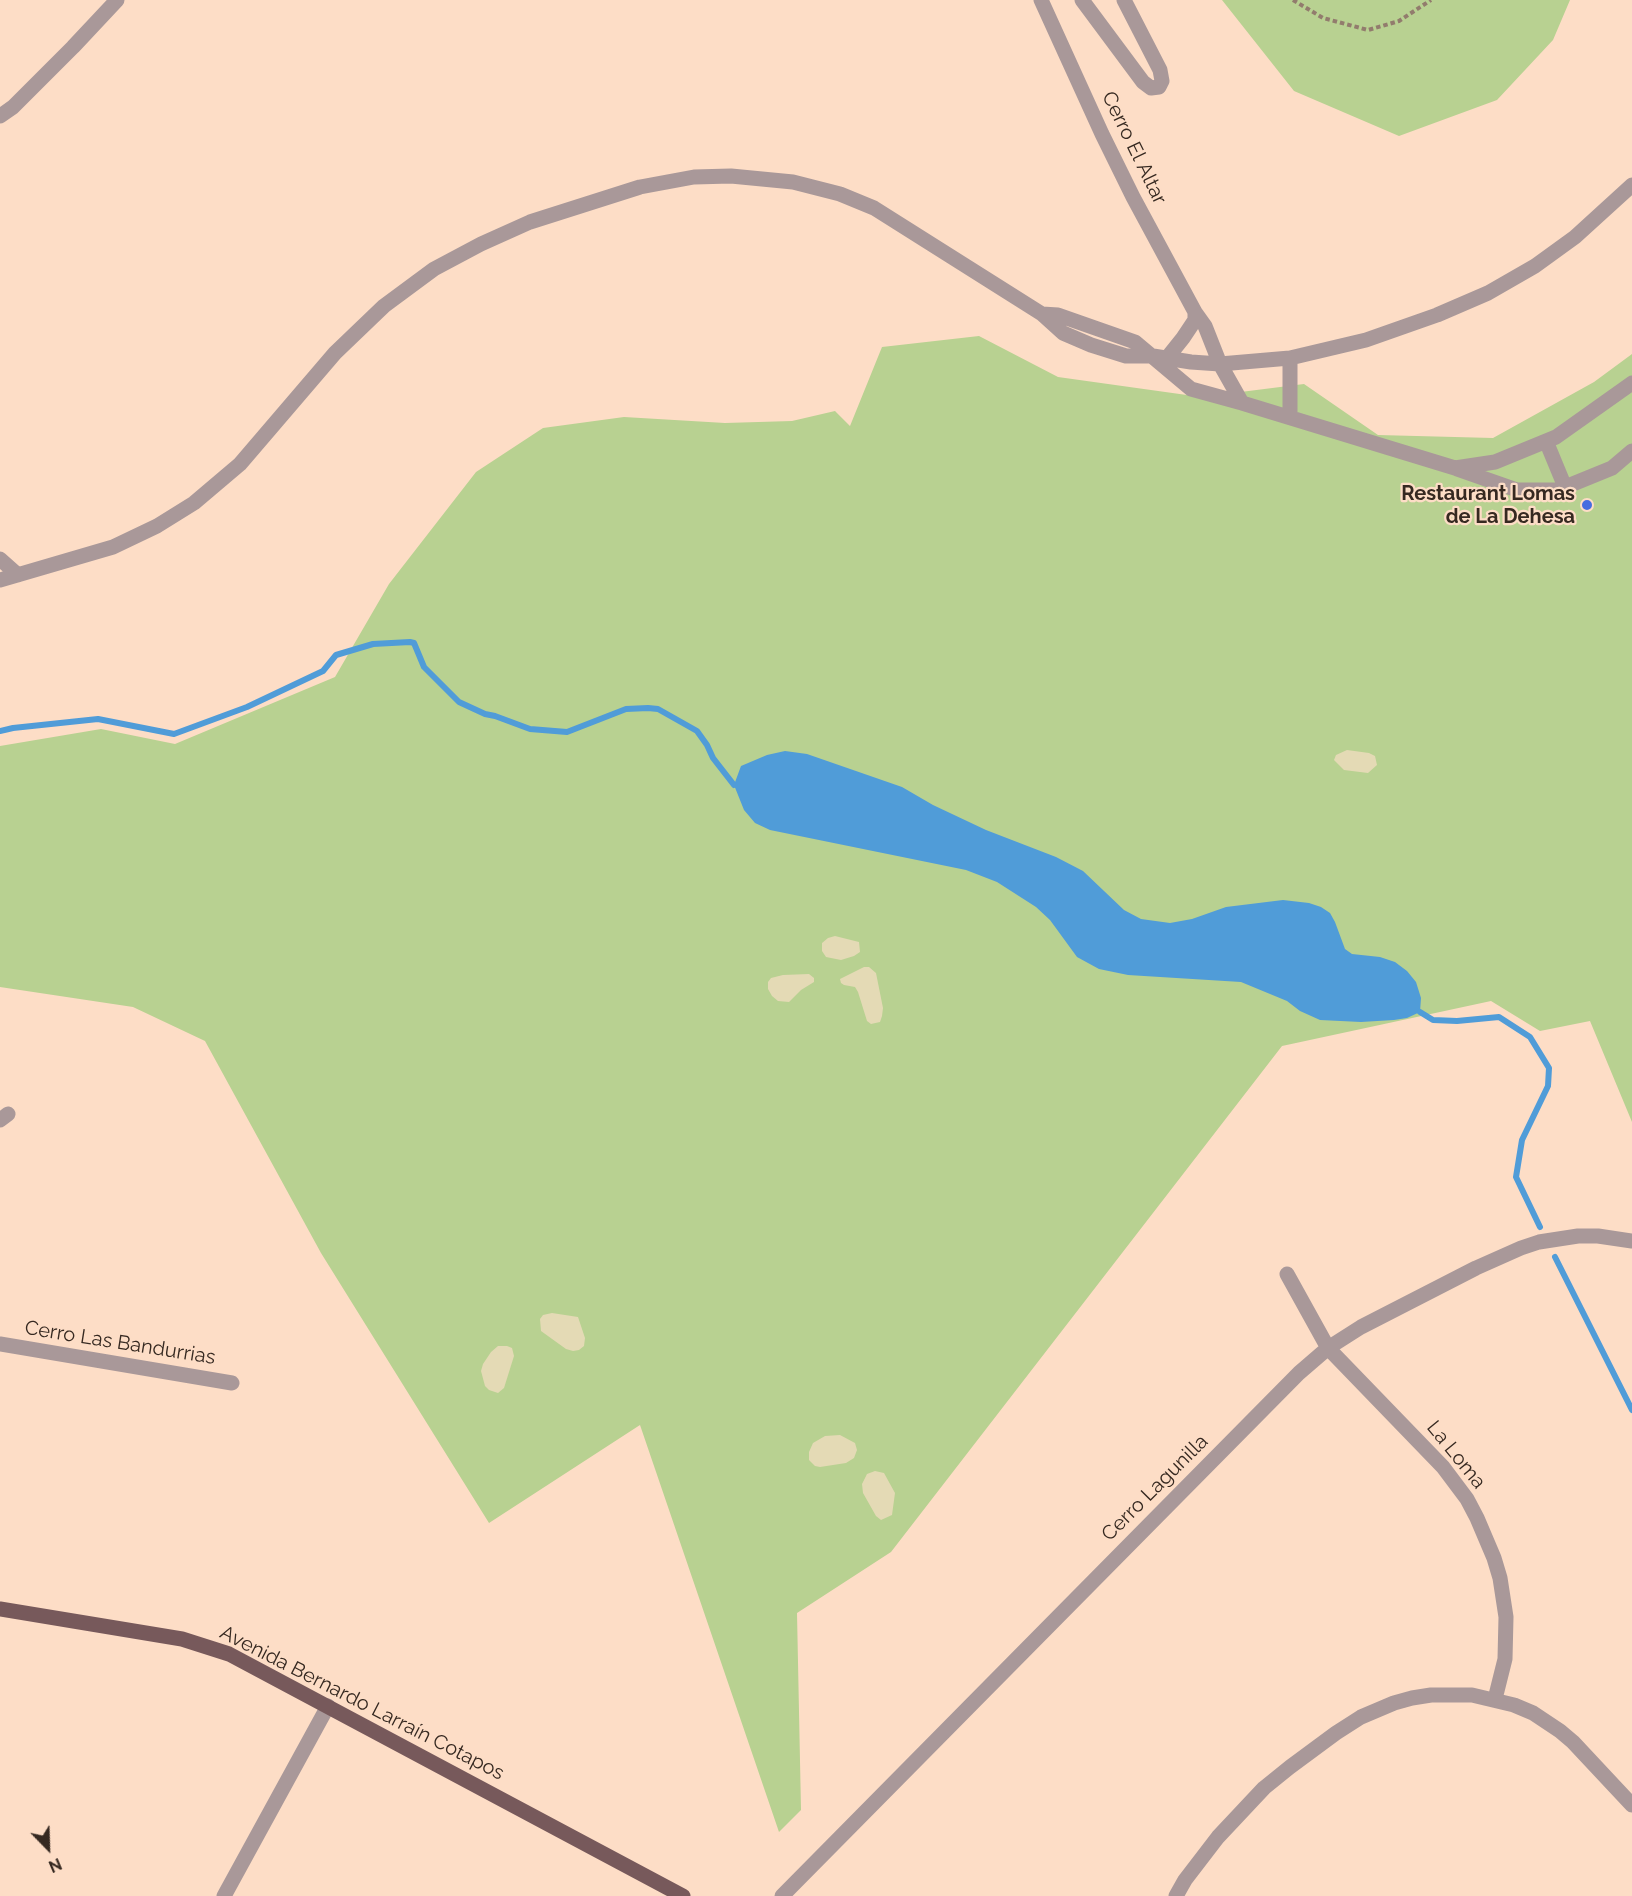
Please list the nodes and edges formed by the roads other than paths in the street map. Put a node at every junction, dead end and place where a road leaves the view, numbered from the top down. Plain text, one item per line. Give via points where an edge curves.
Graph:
1 (117, 0) edge
2 (1041, 0) edge
3 (1082, 0) edge
4 (1124, 0) edge
5 (0, 116) edge
6 (1632, 185) edge
7 (1194, 312) junction
8 (1160, 357) junction
9 (1290, 358) junction
10 (1220, 364) junction
11 (1632, 383) edge
12 (1242, 403) junction
13 (1290, 417) junction
14 (1546, 441) junction
15 (1632, 451) edge
16 (1452, 466) junction
17 (1565, 487) junction
18 (0, 559) edge
19 (18, 575) junction
20 (0, 580) edge
21 (1632, 1241) edge
22 (1287, 1274) dead end
23 (0, 1344) edge
24 (1328, 1348) junction
25 (232, 1383) dead end
26 (0, 1609) edge
27 (1495, 1699) junction
28 (328, 1706) junction
29 (1632, 1805) edge
30 (224, 1896) edge
31 (683, 1896) edge
32 (782, 1896) edge
33 (1176, 1896) edge

1 - 5 street
2 - 7 street, Cerro El Altar via 1132,197
3 - 4 street via 1143,82 1151,88 1159,87 1160,70
6 - 9 street via 1565,244 1488,293 1366,340
7 - 8 street via 1195,320 1183,338
7 - 10 street, Cerro El Altar via 1205,326
8 - 10 street
8 - 12 street via 1191,389
8 - 19 street via 1126,356 1063,333 1042,314 874,208 840,194 793,182 731,176 693,177 640,187 530,222 434,269 384,306 336,353 240,464 194,502 157,526 112,547
9 - 10 street
9 - 13 street
10 - 12 street, Cerro El Altar
11 - 14 street
12 - 13 street
13 - 16 street
14 - 16 street via 1495,462
14 - 17 street
15 - 17 street via 1612,468
16 - 17 street via 1517,490
18 - 19 street
19 - 20 street
21 - 24 street, Cerro Lagunilla via 1578,1236 1521,1248 1361,1327
22 - 24 street, La Loma
23 - 25 street, Cerro Las Bandurrias
24 - 27 street, La Loma via 1443,1467 1477,1518 1497,1568 1506,1617 1505,1659
24 - 32 street, Cerro Lagunilla via 1282,1389
26 - 28 main road, Avenida Bernardo Larraín Cotapos via 202,1644 238,1658
27 - 29 street via 1533,1713 1560,1731
27 - 33 street via 1450,1694 1412,1698 1348,1725 1290,1767 1240,1812 1201,1858
28 - 30 street
28 - 31 main road, Avenida Bernardo Larraín Cotapos

